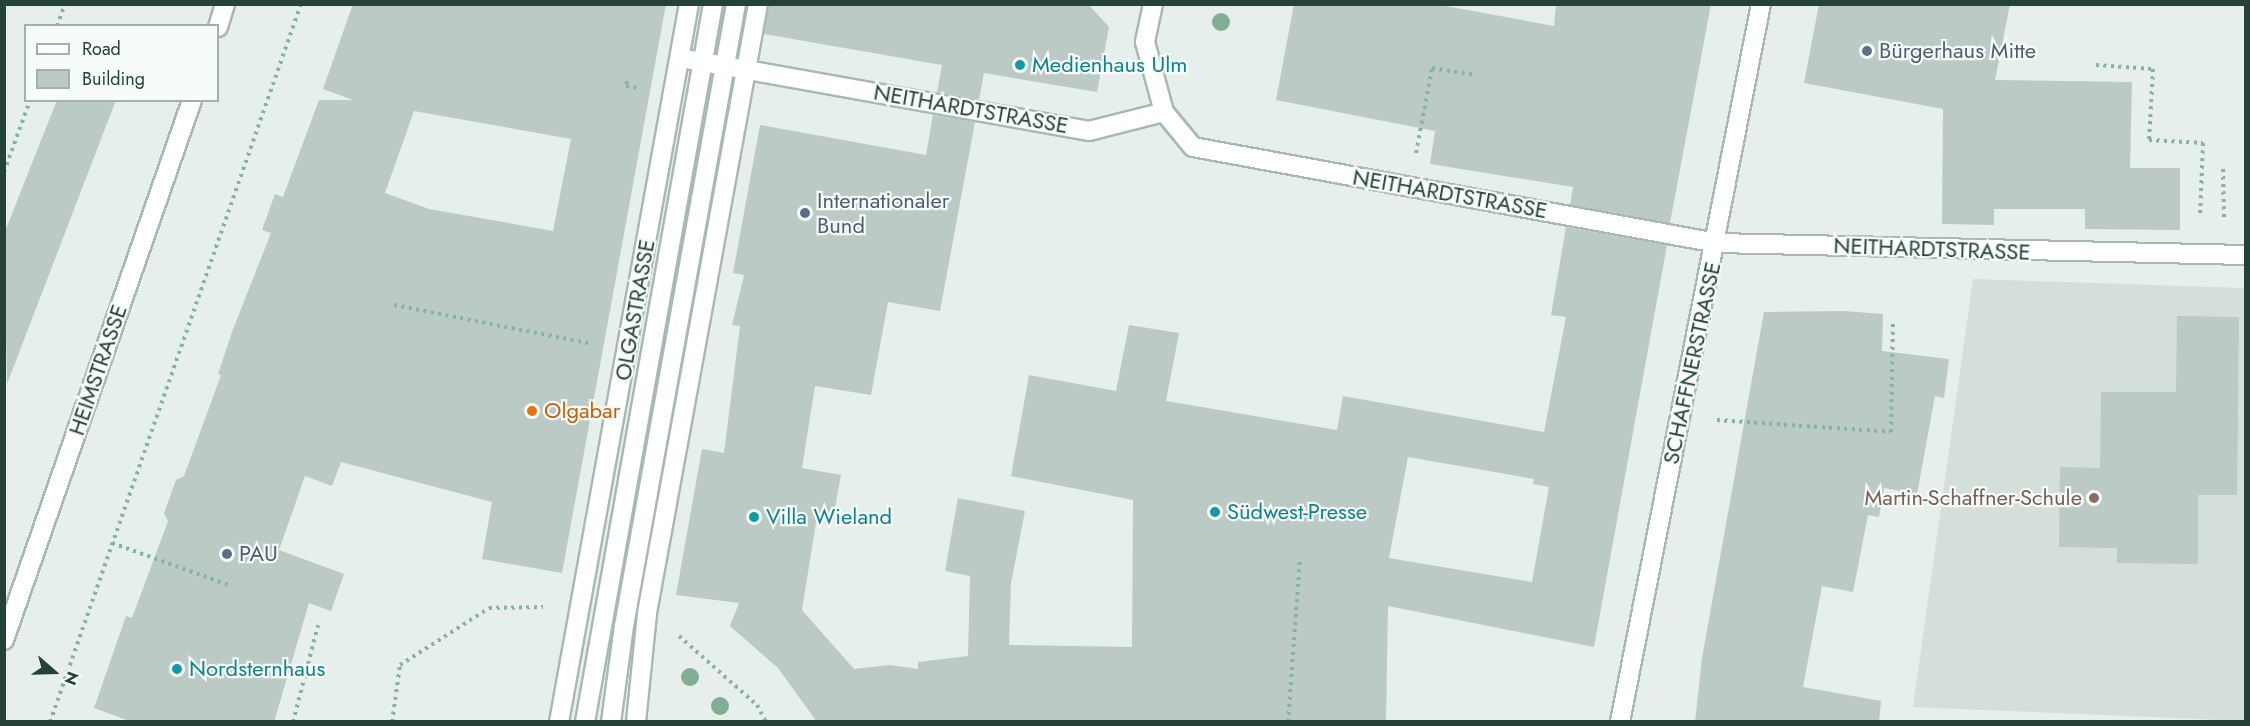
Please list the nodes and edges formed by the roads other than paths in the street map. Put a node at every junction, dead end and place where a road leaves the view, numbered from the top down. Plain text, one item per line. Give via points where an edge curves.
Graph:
1 (225, 4) edge
2 (689, 4) edge
3 (713, 4) edge
4 (736, 4) edge
5 (758, 4) edge
6 (1153, 4) edge
7 (1761, 4) edge
8 (219, 24) edge
9 (680, 58) junction
10 (702, 62) junction
11 (725, 65) junction
12 (747, 69) junction
13 (191, 102) edge
14 (1164, 112) junction
15 (1717, 243) junction
16 (2246, 255) edge
17 (4, 640) edge
18 (559, 722) edge
19 (585, 722) edge
20 (611, 722) edge
21 (636, 722) edge
22 (1620, 722) edge

1 - 8 street
2 - 9 street, OLGASTRASSE
3 - 10 street
4 - 11 street
5 - 12 street
6 - 14 street via 1145,42
7 - 15 street, SCHAFFNERSTRASSE
9 - 10 street, NEITHARDTSTRASSE
9 - 18 street, OLGASTRASSE
10 - 11 street, NEITHARDTSTRASSE
10 - 19 street
11 - 12 street, NEITHARDTSTRASSE
11 - 20 street via 624,626
12 - 14 street, NEITHARDTSTRASSE via 1089,130
12 - 21 street via 647,613
13 - 17 street, HEIMSTRASSE
14 - 15 street, NEITHARDTSTRASSE via 1193,147
15 - 16 street, NEITHARDTSTRASSE
15 - 22 street, SCHAFFNERSTRASSE

